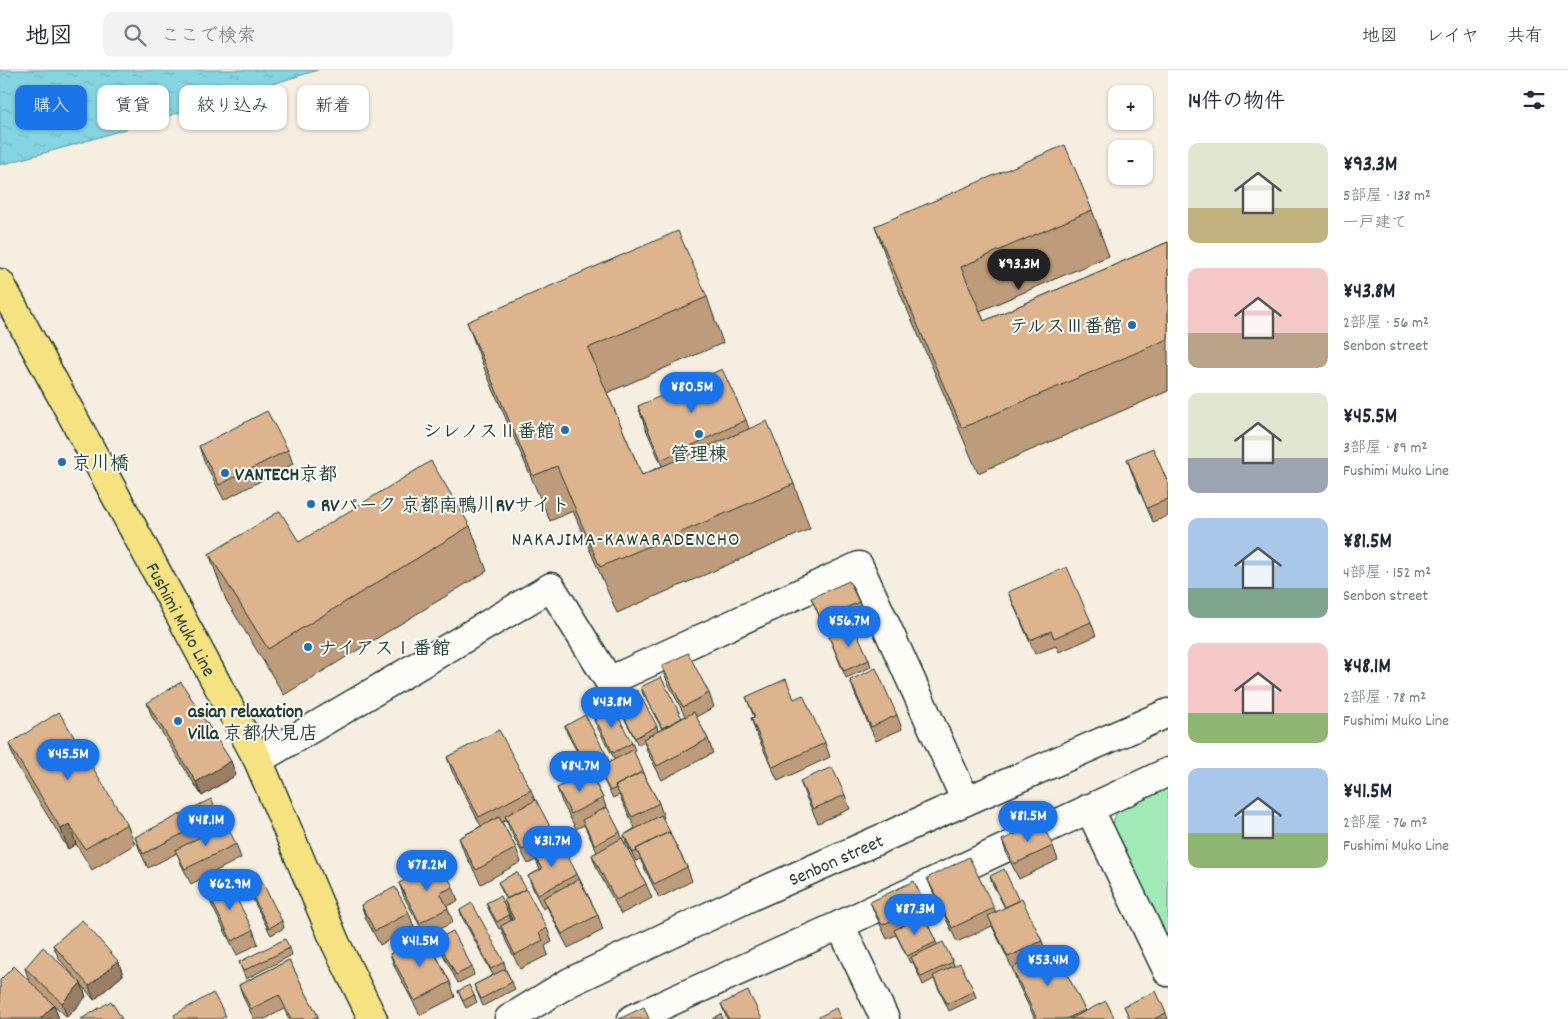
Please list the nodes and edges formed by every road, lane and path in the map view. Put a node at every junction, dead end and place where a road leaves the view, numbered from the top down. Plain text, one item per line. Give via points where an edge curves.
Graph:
1 (0, 284) edge
2 (1168, 713) edge
3 (258, 760) junction
4 (1168, 772) edge
5 (966, 800) junction
6 (1089, 808) junction
7 (840, 925) junction
8 (1168, 972) edge
9 (373, 1019) edge
10 (509, 1019) edge
11 (632, 1019) edge
12 (885, 1019) edge

1 - 3 main road, Fushimi Muko Line
2 - 5 street, Senbon street
3 - 5 street via 551,587 609,682 858,566
3 - 9 main road, Fushimi Muko Line via 336,944
4 - 6 street
5 - 10 street, Senbon street via 570,982
6 - 7 street
6 - 8 street
7 - 11 street
7 - 12 street

